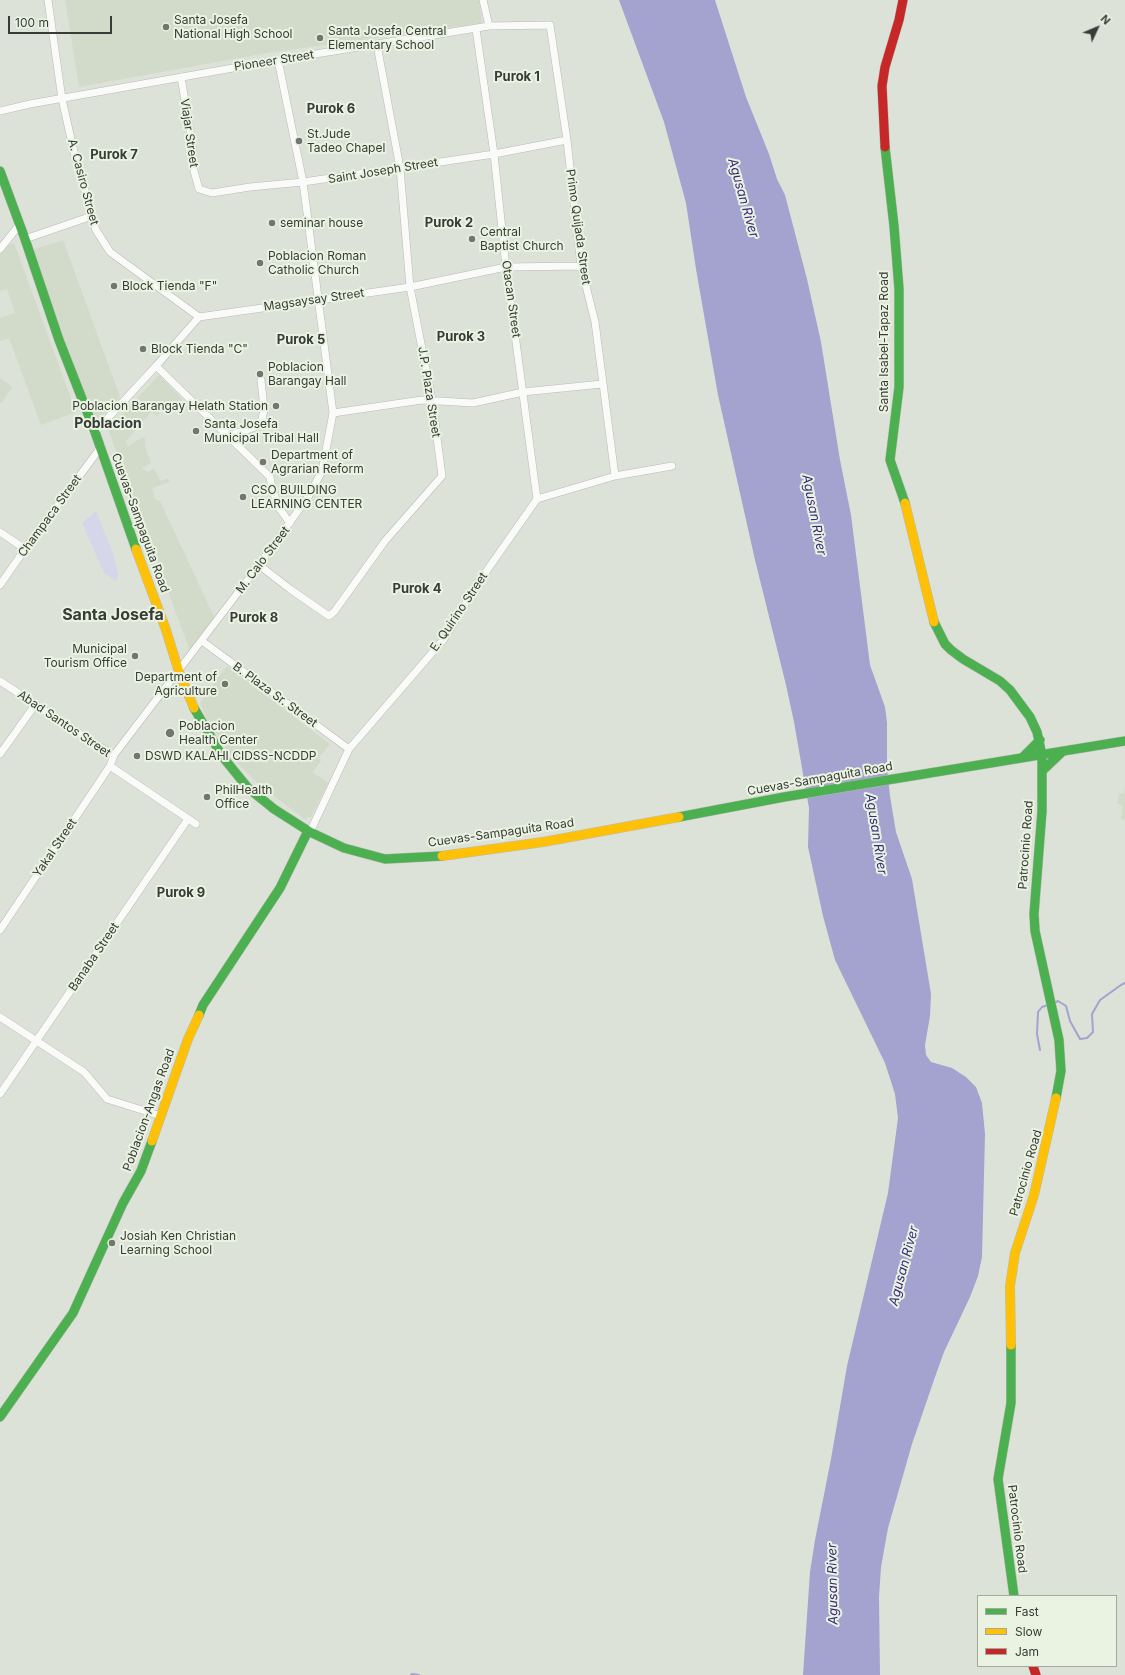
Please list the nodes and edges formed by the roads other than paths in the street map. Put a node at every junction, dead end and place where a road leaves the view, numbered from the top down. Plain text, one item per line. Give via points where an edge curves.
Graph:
1 (48, 0) edge
2 (483, 0) edge
3 (903, 0) edge
4 (550, 25) joint
5 (489, 26) junction
6 (476, 29) junction
7 (377, 45) junction
8 (278, 60) junction
9 (181, 77) junction
10 (62, 99) junction
11 (0, 112) edge
12 (567, 140) junction
13 (494, 154) junction
14 (400, 168) junction
15 (0, 171) edge
16 (303, 182) junction
17 (199, 189) joint
18 (92, 216) junction
19 (20, 224) junction
20 (26, 240) junction
21 (0, 249) edge
22 (581, 266) junction
23 (506, 267) junction
24 (410, 287) junction
25 (319, 299) junction
26 (199, 317) junction
27 (156, 366) junction
28 (260, 380) dead end
29 (602, 384) junction
30 (524, 392) junction
31 (432, 400) junction
32 (333, 413) junction
33 (95, 432) junction
34 (224, 432) junction
35 (101, 447) junction
36 (672, 466) dead end
37 (615, 476) junction
38 (537, 499) junction
39 (290, 523) junction
40 (0, 532) edge
41 (25, 549) junction
42 (259, 566) junction
43 (0, 585) edge
44 (202, 641) junction
45 (179, 672) junction
46 (0, 681) edge
47 (35, 705) junction
48 (1040, 741) junction
49 (1125, 741) edge
50 (349, 749) junction
51 (1061, 752) junction
52 (0, 754) edge
53 (114, 755) junction
54 (1042, 756) junction
55 (1023, 758) junction
56 (110, 766) junction
57 (1042, 770) junction
58 (188, 819) junction
59 (196, 824) dead end
60 (309, 832) junction
61 (0, 930) edge
62 (0, 1018) edge
63 (36, 1042) junction
64 (0, 1094) edge
65 (161, 1116) junction
66 (0, 1417) edge
67 (1014, 1595) edge

1 - 10 street, A. Casiro Street
2 - 5 street
3 - 48 street, Santa Isabel-Tapaz Road via 882,86 883,130 899,290 899,387 890,460 909,516 936,628 951,650 1010,690 1030,718
4 - 5 street, Pioneer Street
4 - 12 street, Primo Quijada Street
5 - 6 street, Pioneer Street
6 - 7 street, Pioneer Street
6 - 13 street, Otacan Street
7 - 8 street, Pioneer Street
7 - 14 street, J.P. Plaza Street
8 - 9 street, Pioneer Street
8 - 16 street, M. Calo Street
9 - 10 street, Pioneer Street
9 - 17 street, Viajar Street via 194,171
10 - 11 street, Pioneer Street
10 - 18 street, A. Casiro Street
12 - 13 street, Saint Joseph Street
12 - 22 street, Primo Quijada Street
13 - 14 street, Saint Joseph Street
13 - 23 street, Otacan Street
14 - 16 street, Saint Joseph Street
14 - 24 street, J.P. Plaza Street
15 - 19 street, Cuevas-Sampaguita Road
16 - 17 street, Saint Joseph Street via 212,193
16 - 25 street, M. Calo Street
18 - 20 street
18 - 26 street, A. Casiro Street via 96,230 110,252
19 - 20 street, Cuevas-Sampaguita Road
19 - 21 street
20 - 33 street, Cuevas-Sampaguita Road
22 - 23 street, Magsaysay Street
22 - 29 street, Primo Quijada Street via 595,322
23 - 24 street, Magsaysay Street
23 - 30 street, Otacan Street
24 - 25 street, Magsaysay Street
24 - 31 street, J.P. Plaza Street
25 - 26 street, Magsaysay Street
25 - 32 street, M. Calo Street
26 - 27 street
27 - 33 street
27 - 34 street
28 - 34 street via 264,410 262,420 254,427 241,432 230,435
29 - 30 street
29 - 37 street, Primo Quijada Street
30 - 31 street via 473,403
30 - 38 street, Otacan Street
31 - 32 street
31 - 42 street, J.P. Plaza Street via 442,476 385,541 334,612 329,616 322,612
32 - 39 street, M. Calo Street via 322,471 308,498
33 - 35 street, Cuevas-Sampaguita Road
34 - 39 street via 270,476 280,508
35 - 41 street, Champaca Street
35 - 45 street, Cuevas-Sampaguita Road
36 - 37 street
37 - 38 street
38 - 50 street, E. Quirino Street via 476,586 444,639
39 - 42 street, M. Calo Street
40 - 41 street
41 - 43 street, Champaca Street
42 - 44 street, M. Calo Street
44 - 45 street, M. Calo Street
44 - 50 street, B. Plaza Sr. Street
45 - 53 street
45 - 60 street, Cuevas-Sampaguita Road via 202,724 231,769 265,802
46 - 47 street, Abad Santos Street
47 - 52 street
47 - 53 street, Abad Santos Street
48 - 51 street
48 - 54 street, Santa Isabel-Tapaz Road
48 - 55 street
49 - 51 street, Cuevas-Sampaguita Road
50 - 60 street, E. Quirino Street
51 - 54 street, Cuevas-Sampaguita Road
51 - 57 street
53 - 56 street, Abad Santos Street
54 - 55 street, Cuevas-Sampaguita Road
54 - 57 street, Patrocinio Road
55 - 57 street
55 - 60 street, Cuevas-Sampaguita Road via 784,797 543,842 451,855 380,858 344,848
56 - 58 street, Abad Santos Street
56 - 61 street, Yakal Street
57 - 67 street, Patrocinio Road via 1035,931 1059,1040 1061,1071 1035,1190 1014,1253 1010,1286 1011,1403 998,1479
58 - 59 street, Abad Santos Street
58 - 63 street, Banaba Street
60 - 65 street, Poblacion-Angas Road via 280,888 203,1005
62 - 63 street
63 - 64 street, Banaba Street
63 - 65 street via 84,1072 107,1099
65 - 66 street, Poblacion-Angas Road via 140,1171 123,1202 73,1313

